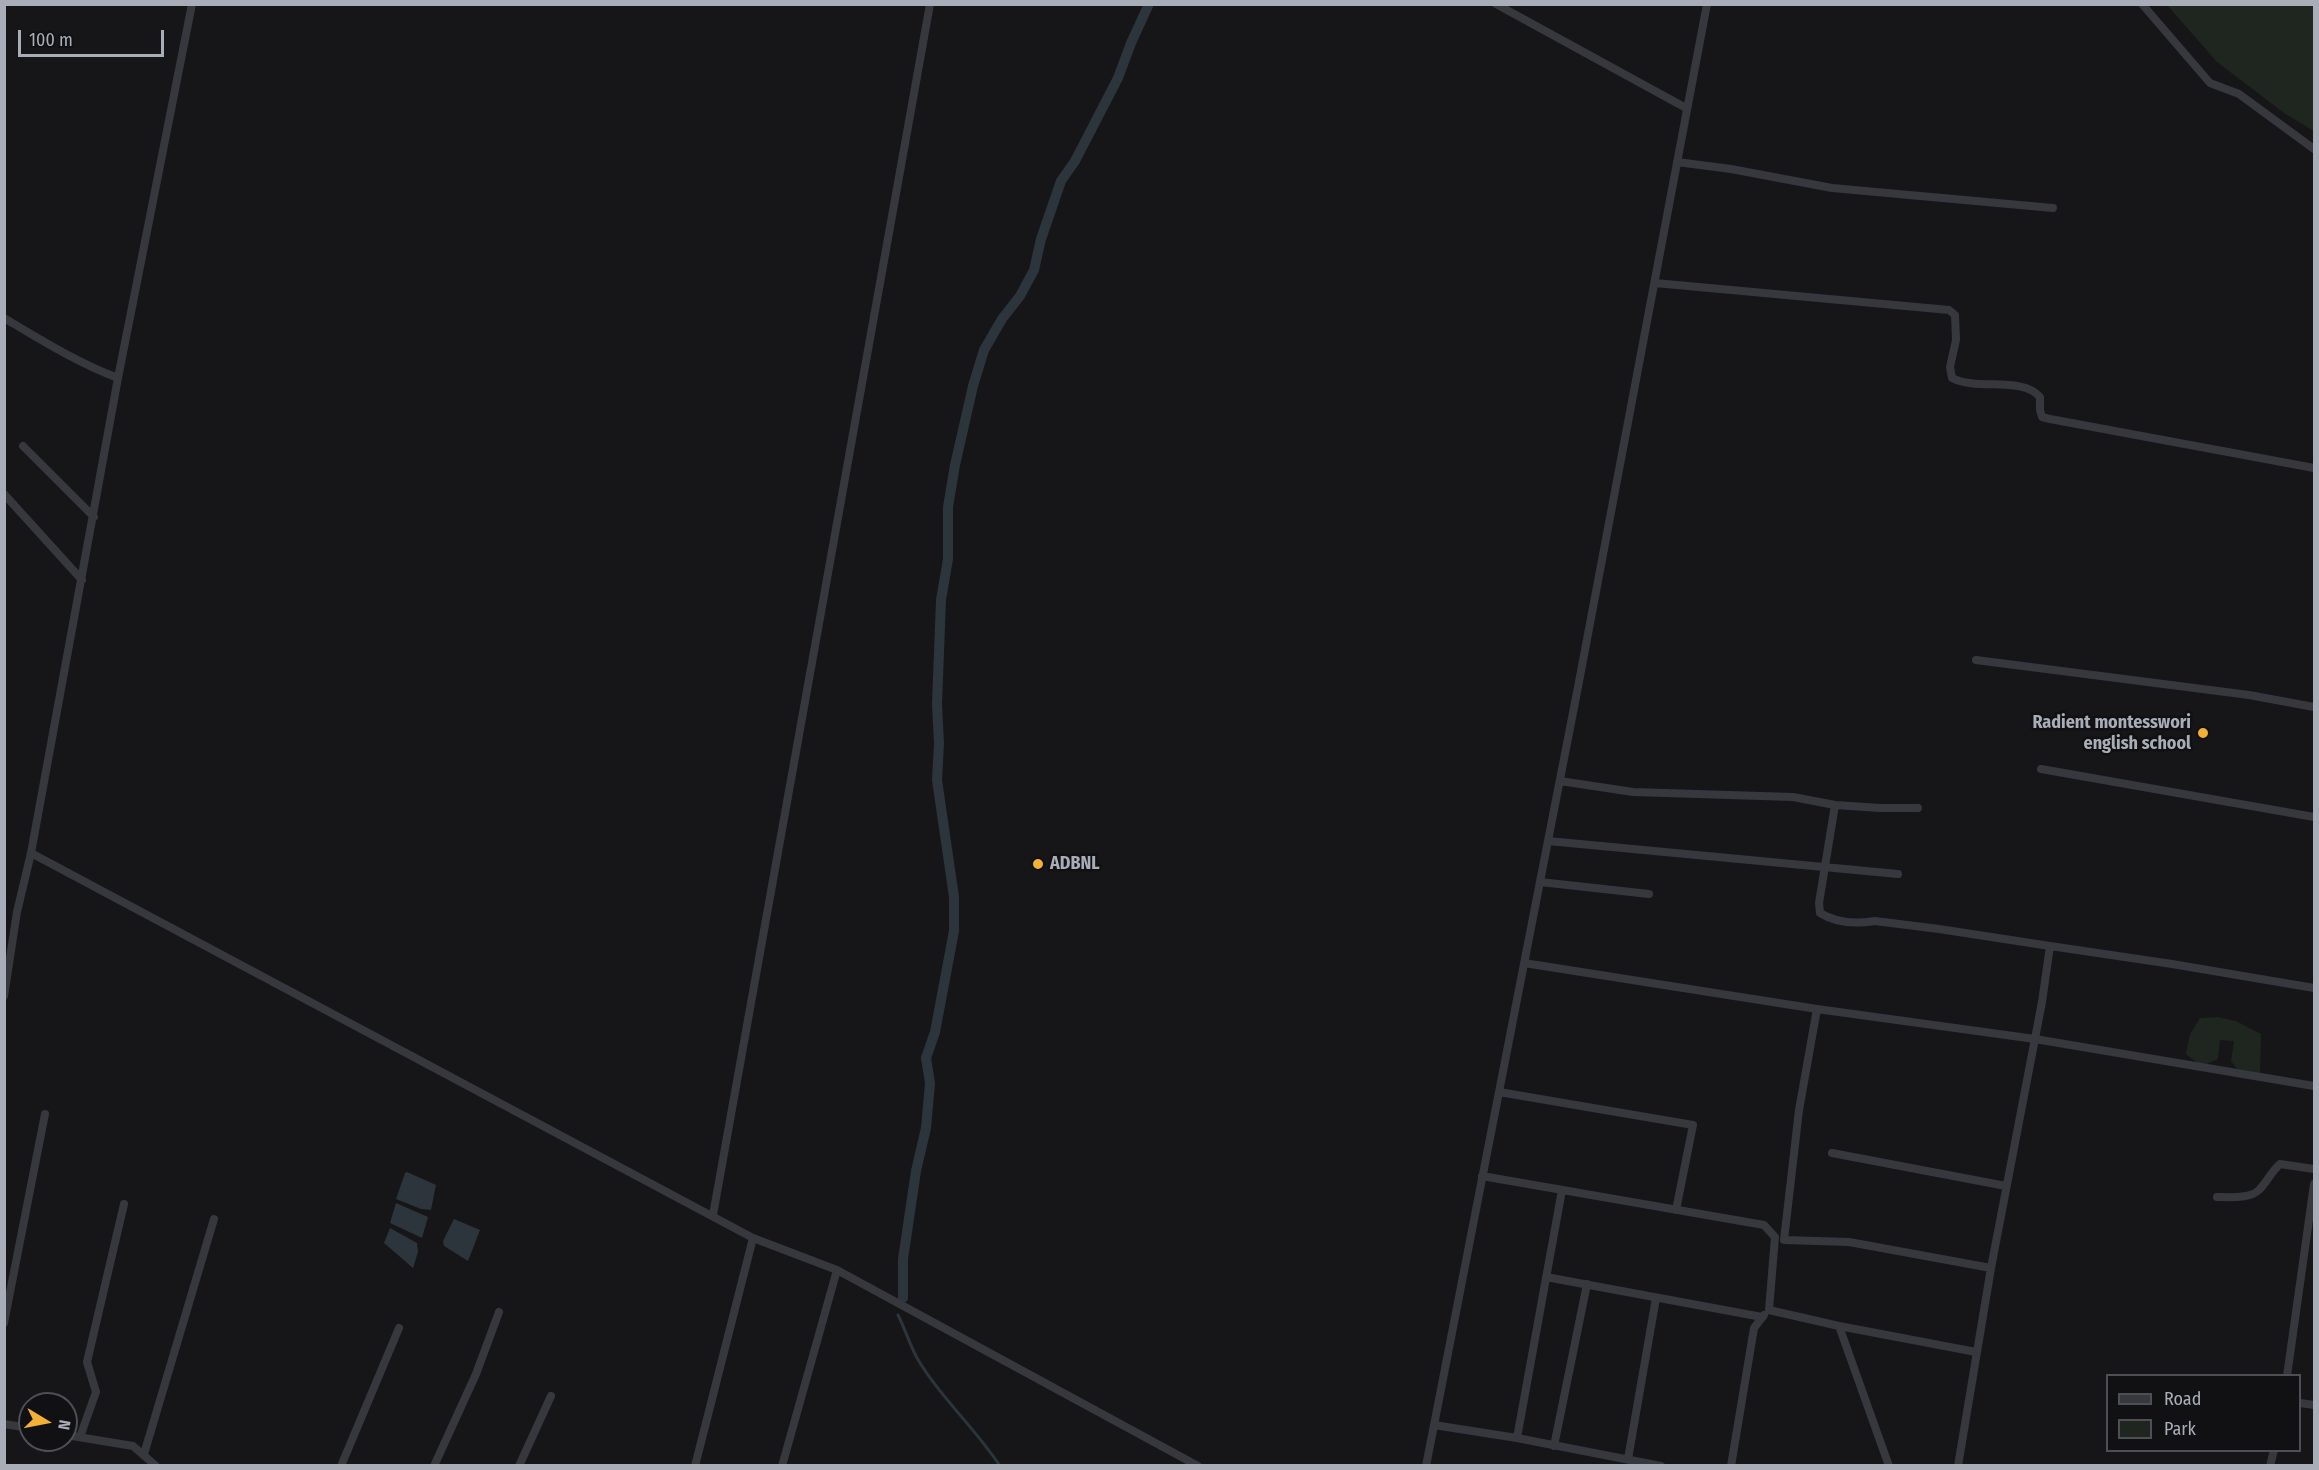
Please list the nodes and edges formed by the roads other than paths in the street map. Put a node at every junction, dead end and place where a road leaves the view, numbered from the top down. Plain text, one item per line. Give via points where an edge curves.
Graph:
1 (192, 4) edge
2 (930, 4) edge
3 (1496, 4) edge
4 (1707, 4) edge
5 (2142, 4) edge
6 (1686, 108) junction
7 (2314, 149) edge
8 (1677, 162) junction
9 (2053, 208) dead end
10 (1655, 283) junction
11 (4, 318) edge
12 (118, 378) junction
13 (23, 446) dead end
14 (2314, 468) edge
15 (4, 494) edge
16 (94, 517) junction
17 (82, 580) junction
18 (1976, 660) dead end
19 (2314, 707) edge
20 (2041, 769) dead end
21 (1560, 781) junction
22 (1835, 805) junction
23 (1918, 808) dead end
24 (2314, 818) edge
25 (1548, 841) junction
26 (32, 853) junction
27 (1825, 867) junction
28 (1898, 874) dead end
29 (1540, 882) junction
30 (1648, 894) dead end
31 (2050, 946) junction
32 (1524, 963) junction
33 (2314, 988) edge
34 (4, 996) edge
35 (1817, 1009) junction
36 (2035, 1039) junction
37 (2314, 1086) edge
38 (1499, 1092) junction
39 (45, 1114) dead end
40 (1832, 1153) dead end
41 (2314, 1169) edge
42 (1482, 1176) junction
43 (2314, 1184) edge
44 (2006, 1186) junction
45 (1562, 1190) junction
46 (2217, 1197) dead end
47 (124, 1204) dead end
48 (1676, 1210) junction
49 (713, 1215) junction
50 (214, 1219) dead end
51 (1775, 1237) junction
52 (753, 1238) junction
53 (1784, 1240) junction
54 (1991, 1268) junction
55 (837, 1270) junction
56 (1546, 1277) junction
57 (1587, 1284) junction
58 (1656, 1298) junction
59 (1769, 1310) junction
60 (499, 1312) dead end
61 (1762, 1317) junction
62 (4, 1323) edge
63 (1839, 1326) junction
64 (399, 1328) dead end
65 (1976, 1352) junction
66 (2287, 1374) edge
67 (551, 1396) dead end
68 (1434, 1425) junction
69 (80, 1437) joint
70 (1518, 1438) junction
71 (1554, 1446) junction
72 (144, 1454) junction
73 (1628, 1459) junction
74 (156, 1466) edge
75 (341, 1466) edge
76 (434, 1466) edge
77 (519, 1466) edge
78 (695, 1466) edge
79 (782, 1466) edge
80 (1198, 1466) edge
81 (1426, 1466) edge
82 (1661, 1466) edge
83 (1731, 1466) edge
84 (1889, 1466) edge
85 (1958, 1466) edge

1 - 12 street
2 - 49 street
3 - 6 street
4 - 6 street
5 - 7 street via 2210,83 2239,94
6 - 8 street
8 - 9 street via 1832,188
8 - 10 street
10 - 14 street via 1949,310 1955,315 1952,378 1963,384 2026,387 2040,397 2042,417 2050,419
10 - 21 street
11 - 12 street
12 - 16 street
13 - 16 street
15 - 17 street
16 - 17 street
17 - 26 street
18 - 19 street
20 - 24 street
21 - 22 street via 1633,792 1792,797
21 - 25 street
22 - 23 street
22 - 27 street
25 - 27 street
25 - 29 street
26 - 34 street via 17,912
26 - 49 street
27 - 28 street
27 - 31 street via 1820,913 1831,920 1939,928
29 - 30 street
29 - 32 street
31 - 33 street
31 - 36 street
32 - 35 street
32 - 38 street
35 - 36 street
35 - 53 street via 1799,1110
36 - 37 street
36 - 44 street
38 - 42 street
38 - 48 street via 1693,1125
39 - 62 street
40 - 44 street
41 - 46 street via 2280,1164 2258,1191
42 - 45 street
42 - 68 street
43 - 66 street
44 - 54 street
45 - 48 street
45 - 56 street
47 - 69 street via 87,1362 96,1392
48 - 51 street via 1764,1225
49 - 52 street
50 - 72 street
51 - 53 street
51 - 59 street
52 - 55 street
52 - 78 street
53 - 54 street via 1849,1242
54 - 65 street
55 - 79 street
55 - 80 street
56 - 57 street
56 - 70 street
57 - 58 street
57 - 71 street
58 - 61 street
58 - 73 street
59 - 61 street
59 - 63 street
60 - 76 street
61 - 83 street via 1754,1328
63 - 65 street
63 - 84 street
64 - 75 street
65 - 85 street
67 - 77 street
68 - 70 street
68 - 81 street
69 - 72 street via 133,1446
70 - 71 street
71 - 73 street
72 - 74 street
73 - 82 street

